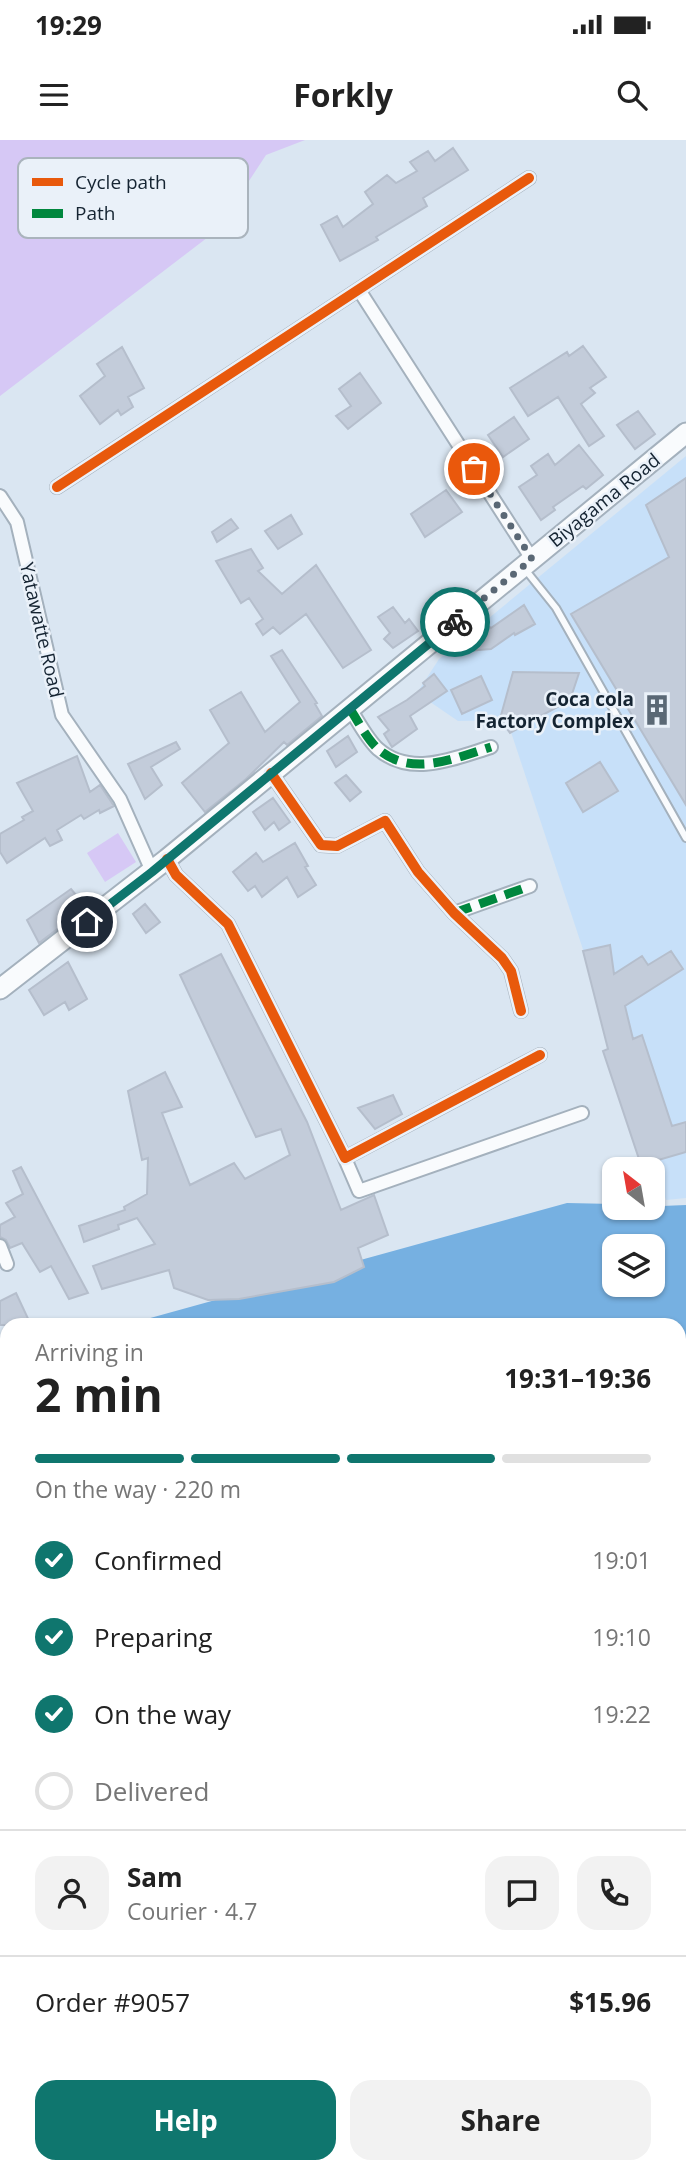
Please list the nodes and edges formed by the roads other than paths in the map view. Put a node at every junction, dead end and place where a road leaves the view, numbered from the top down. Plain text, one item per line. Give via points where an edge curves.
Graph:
1 (530, 178) dead end
2 (359, 290) junction
3 (686, 433) edge
4 (57, 487) dead end
5 (0, 497) edge
6 (527, 563) junction
7 (350, 709) junction
8 (491, 747) dead end
9 (271, 773) junction
10 (686, 838) edge
11 (159, 865) junction
12 (530, 886) dead end
13 (454, 913) junction
14 (0, 989) edge
15 (521, 1011) dead end
16 (540, 1055) dead end
17 (582, 1113) dead end
18 (344, 1154) junction
19 (0, 1246) edge
20 (7, 1264) dead end

1 - 2 street
2 - 4 street
2 - 6 street
3 - 6 main road, Biyagama Road
5 - 11 street, Yatawatte Road via 16,522 62,715
6 - 7 main road, Biyagama Road
6 - 10 lane
7 - 8 street via 377,748 400,762 431,765
7 - 9 main road, Biyagama Road
9 - 11 main road, Biyagama Road
9 - 13 street via 321,845 337,846 385,821 418,872
11 - 14 main road, Biyagama Road
11 - 18 street, Yatawatte Road via 228,924
12 - 13 street
13 - 15 street via 502,958
16 - 18 street via 345,1158
17 - 18 street, Yatawatte Road via 359,1191
19 - 20 street

